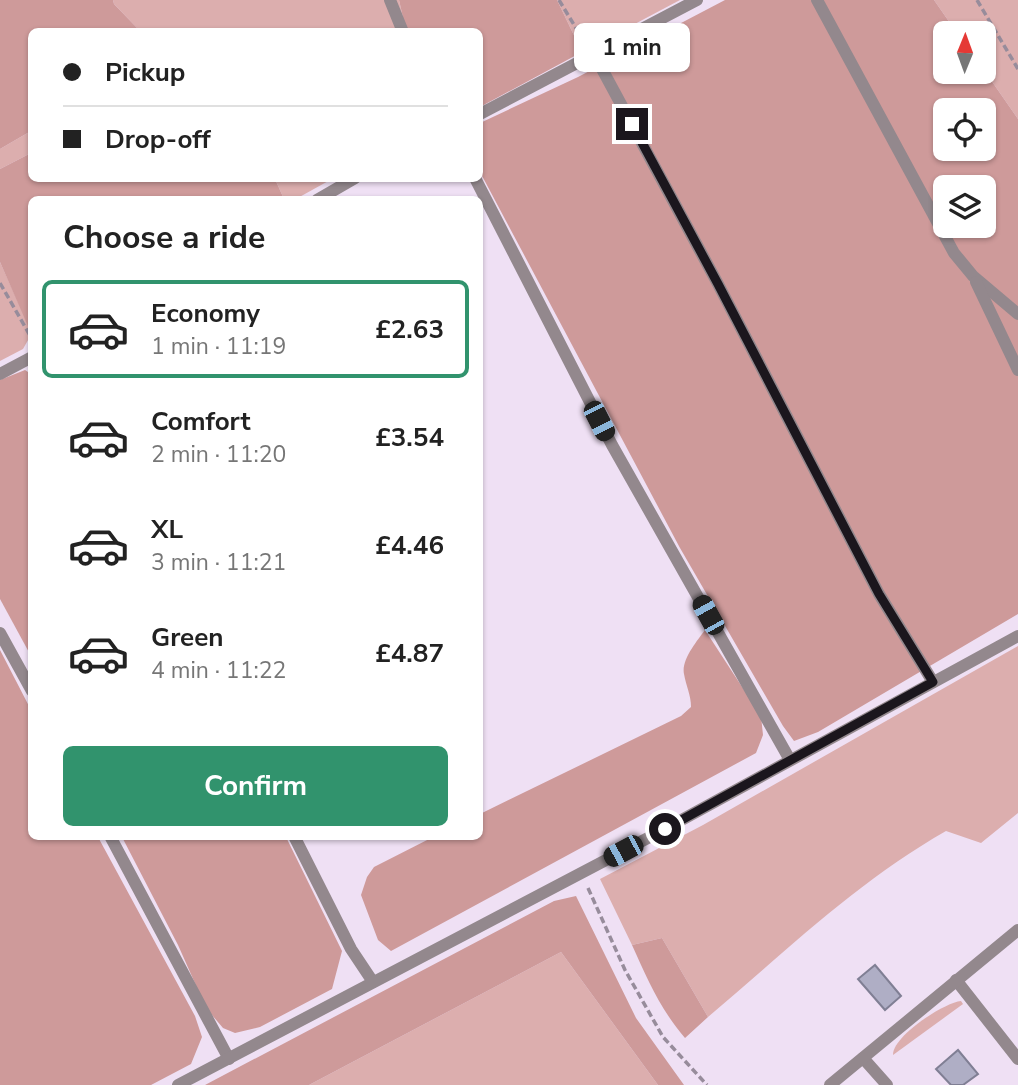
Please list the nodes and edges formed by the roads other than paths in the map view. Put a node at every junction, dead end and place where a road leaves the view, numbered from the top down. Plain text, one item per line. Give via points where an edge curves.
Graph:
1 (390, 0) edge
2 (698, 0) edge
3 (817, 0) edge
4 (401, 28) edge
5 (595, 56) junction
6 (483, 112) edge
7 (348, 182) edge
8 (477, 182) edge
9 (324, 196) edge
10 (973, 276) junction
11 (1018, 314) edge
12 (28, 359) edge
13 (1018, 370) edge
14 (0, 374) edge
15 (0, 633) edge
16 (1018, 636) edge
17 (933, 682) junction
18 (28, 684) edge
19 (790, 760) junction
20 (112, 840) edge
21 (297, 840) edge
22 (1018, 930) edge
23 (956, 980) junction
24 (373, 982) junction
25 (863, 1058) junction
26 (229, 1059) junction
27 (1018, 1059) edge
28 (178, 1085) edge
29 (830, 1085) edge
30 (887, 1085) edge

1 - 4 lane
2 - 5 lane
3 - 10 lane via 954,253
5 - 6 lane
5 - 17 lane via 879,594
7 - 9 lane
8 - 19 lane via 612,445
10 - 11 lane
10 - 13 lane
12 - 14 lane
15 - 18 lane
16 - 17 lane
17 - 19 lane
19 - 24 lane
20 - 26 lane
21 - 24 lane via 351,949
22 - 23 lane
23 - 25 lane
23 - 27 lane
24 - 26 lane
25 - 29 lane
25 - 30 lane
26 - 28 lane

